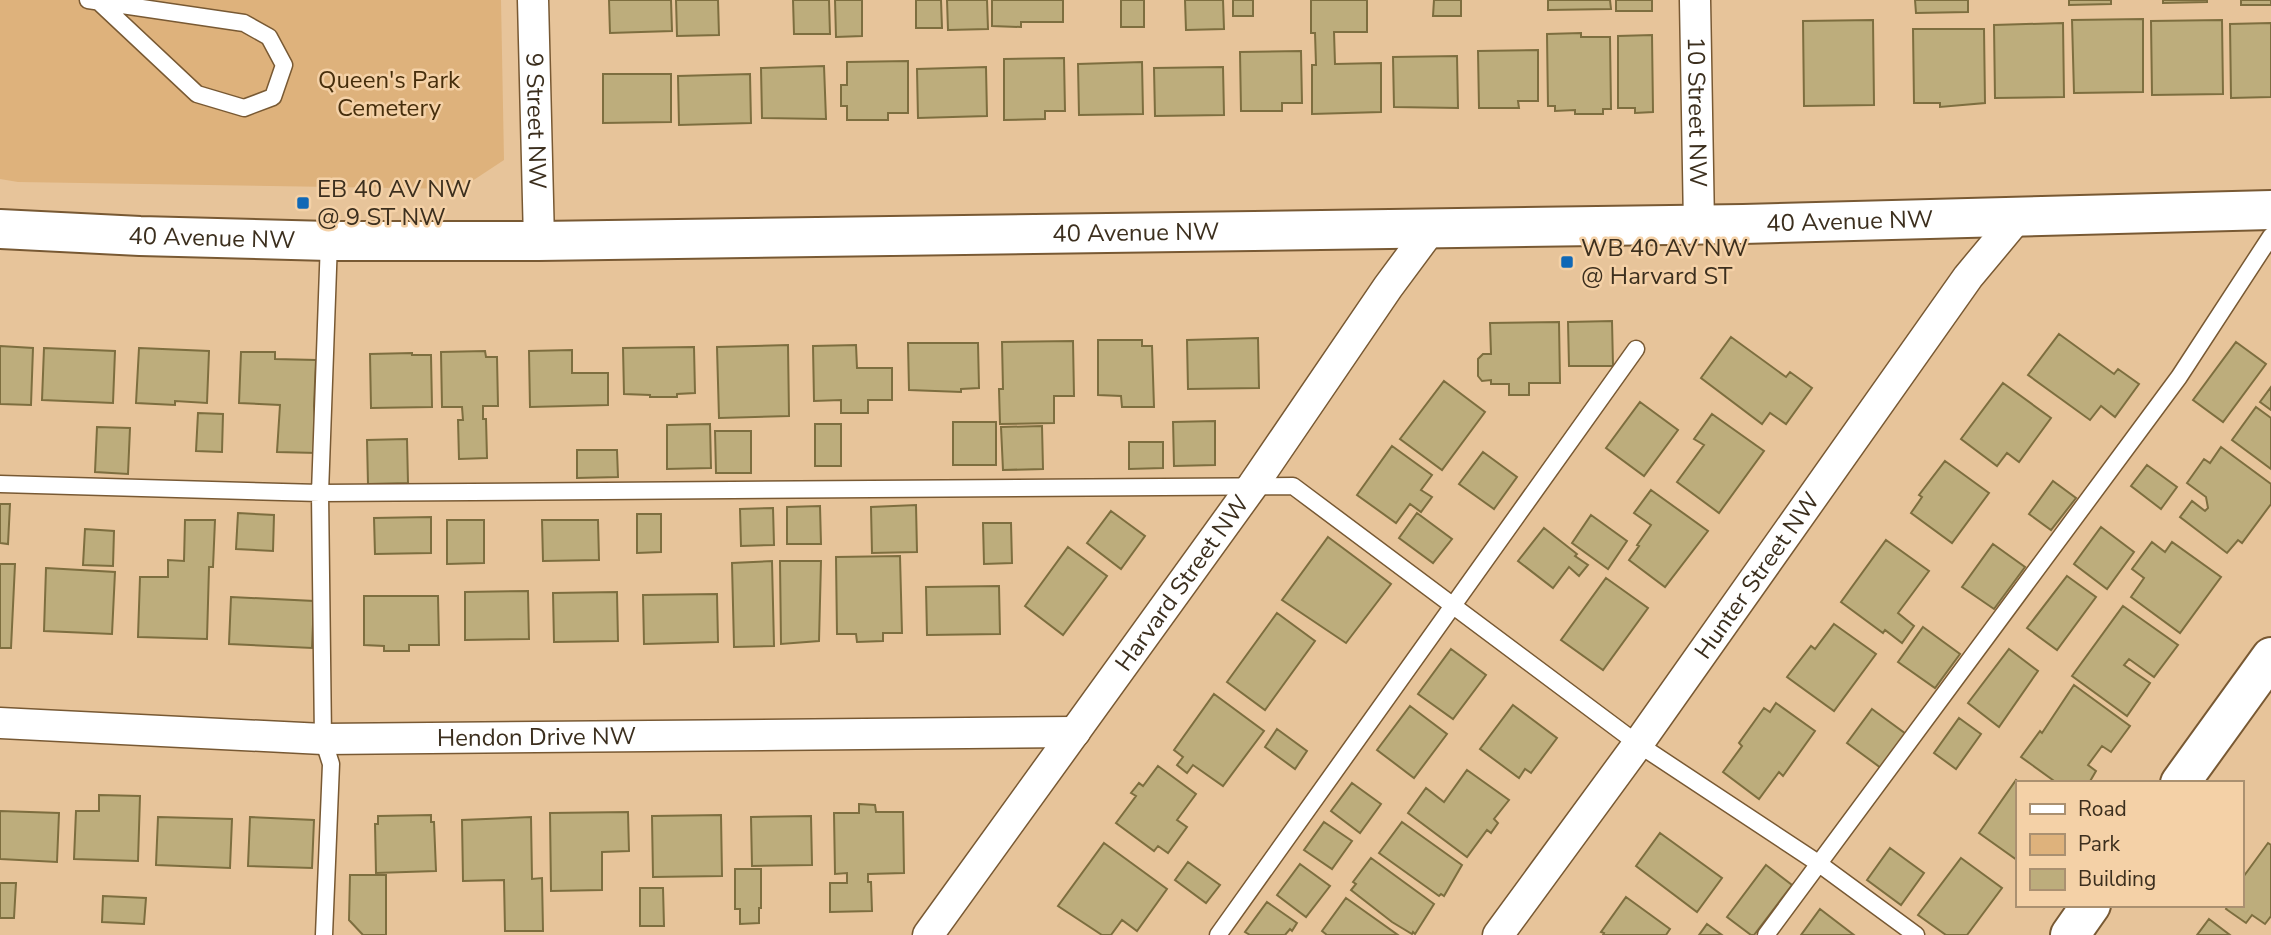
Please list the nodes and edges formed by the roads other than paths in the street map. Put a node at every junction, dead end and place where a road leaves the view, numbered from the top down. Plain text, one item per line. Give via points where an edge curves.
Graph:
1 (533, 0) edge
2 (1695, 0) edge
3 (94, 2) edge
4 (2271, 210) edge
5 (2018, 217) junction
6 (1699, 225) junction
7 (0, 229) edge
8 (1431, 229) junction
9 (2271, 236) edge
10 (329, 241) junction
11 (539, 241) junction
12 (1636, 349) dead end
13 (0, 484) edge
14 (1253, 485) junction
15 (320, 493) junction
16 (1454, 606) junction
17 (2271, 657) edge
18 (0, 723) edge
19 (1075, 732) junction
20 (323, 739) junction
21 (1638, 744) junction
22 (2181, 781) edge
23 (1818, 863) junction
24 (2090, 907) edge
25 (324, 935) edge
26 (928, 935) edge
27 (1219, 935) edge
28 (1498, 935) edge
29 (1766, 935) edge
30 (1916, 935) edge
31 (2070, 935) edge

1 - 11 street, 9 Street NW
2 - 6 street, 10 Street NW
3 - 3 lane via 197,94 244,108 273,97 284,65 269,37 244,23
4 - 5 street, 40 Avenue NW
5 - 6 street, 40 Avenue NW
5 - 21 street, Hunter Street NW via 1968,277
6 - 8 street, 40 Avenue NW
7 - 10 street, 40 Avenue NW
8 - 11 street, 40 Avenue NW
8 - 14 street, Harvard Street NW
9 - 23 lane via 2179,377
10 - 11 street, 40 Avenue NW
10 - 15 lane
12 - 16 lane
13 - 15 lane
14 - 15 lane
14 - 16 lane via 1293,486
14 - 19 street, Harvard Street NW
15 - 20 lane
16 - 21 lane
16 - 27 lane
17 - 22 street
18 - 20 street, Hendon Drive NW
19 - 20 street, Hendon Drive NW
19 - 26 street, Harvard Street NW
20 - 25 lane via 331,764
21 - 23 lane
21 - 28 street, Hunter Street NW
23 - 29 lane
23 - 30 lane
24 - 31 street

